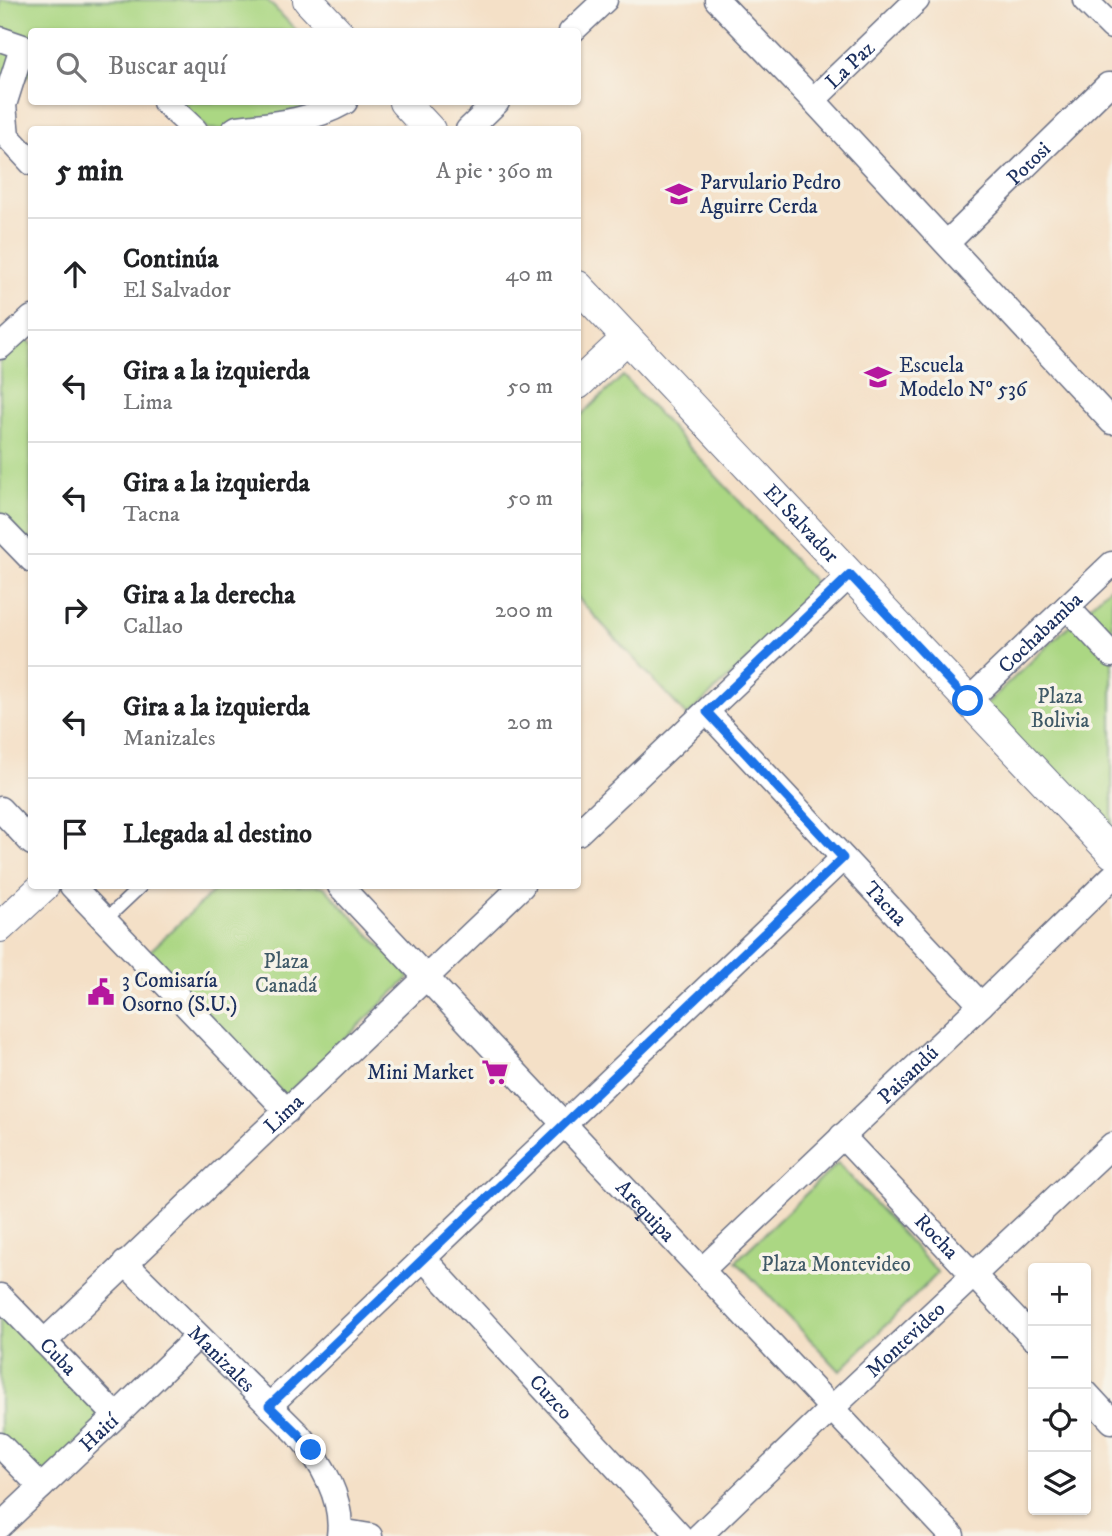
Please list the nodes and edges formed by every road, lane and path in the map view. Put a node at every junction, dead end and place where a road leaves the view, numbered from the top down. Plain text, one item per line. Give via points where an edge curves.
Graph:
1 (308, 0) edge
2 (605, 0) edge
3 (717, 0) edge
4 (917, 0) edge
5 (1085, 0) edge
6 (1112, 27) edge
7 (334, 28) edge
8 (575, 28) edge
9 (18, 46) edge
10 (1111, 86) edge
11 (813, 100) junction
12 (168, 105) edge
13 (339, 105) edge
14 (407, 105) edge
15 (494, 105) edge
16 (191, 126) edge
17 (249, 126) edge
18 (426, 126) edge
19 (472, 126) edge
20 (28, 159) edge
21 (947, 243) junction
22 (581, 289) edge
23 (28, 322) edge
24 (627, 338) junction
25 (0, 347) edge
26 (581, 381) edge
27 (1112, 422) edge
28 (0, 527) edge
29 (28, 556) edge
30 (1112, 564) edge
31 (850, 575) junction
32 (1067, 607) junction
33 (1112, 655) edge
34 (968, 701) junction
35 (707, 712) junction
36 (0, 809) edge
37 (581, 830) edge
38 (28, 838) edge
39 (1112, 853) edge
40 (843, 858) junction
41 (1112, 877) edge
42 (41, 889) edge
43 (75, 889) edge
44 (138, 889) edge
45 (343, 889) edge
46 (519, 889) edge
47 (105, 920) junction
48 (0, 927) edge
49 (425, 976) junction
50 (981, 1005) junction
51 (287, 1111) junction
52 (564, 1124) junction
53 (842, 1136) junction
54 (1112, 1146) edge
55 (424, 1258) junction
56 (125, 1263) junction
57 (702, 1270) junction
58 (974, 1275) junction
59 (0, 1297) edge
60 (1028, 1333) edge
61 (198, 1336) junction
62 (44, 1342) junction
63 (1091, 1398) edge
64 (269, 1406) junction
65 (832, 1408) junction
66 (116, 1416) junction
67 (1112, 1421) edge
68 (0, 1445) edge
69 (41, 1487) junction
70 (0, 1527) edge
71 (340, 1533) edge
72 (370, 1536) edge
73 (680, 1536) edge
74 (699, 1536) edge
75 (952, 1536) edge

1 - 7 street
2 - 8 street
3 - 11 street
4 - 11 street, La Paz
5 - 6 street
9 - 20 street via 4,105 7,136
10 - 21 street, Potosi
11 - 21 street
12 - 16 street
13 - 17 street via 303,118
14 - 18 street
15 - 19 street
21 - 27 street
22 - 24 street, El Salvador
23 - 25 street
24 - 26 street
24 - 31 street, El Salvador
28 - 29 street
30 - 32 street, Cochabamba
31 - 34 street, El Salvador
31 - 35 street
32 - 33 street
32 - 34 street, Cochabamba
34 - 39 street, El Salvador
35 - 37 street
35 - 40 street, Tacna
36 - 38 street
40 - 50 street, Tacna
40 - 52 street
41 - 50 street, Paisandú
42 - 48 street
43 - 47 street
44 - 47 lane
45 - 49 street, Arequipa
46 - 49 street, Lima
47 - 51 street
49 - 51 street, Lima
49 - 52 street, Arequipa
50 - 53 street, Paisandú
51 - 56 street, Lima
52 - 55 street
52 - 57 street, Arequipa
53 - 57 street, Paisandú
53 - 58 street, Rocha
54 - 58 street, Montevideo
55 - 64 street
55 - 73 street, Cuzco
56 - 61 street, Manizales
56 - 62 street, Lima
57 - 65 street, Arequipa
58 - 60 street, Rocha
58 - 65 street, Montevideo
59 - 62 street, Cuba
61 - 64 street, Manizales
61 - 66 street, Haití
62 - 66 street, Cuba
63 - 67 street
64 - 71 street, Manizales via 322,1466 337,1507
65 - 74 street, Montevideo
65 - 75 street, Arequipa
66 - 69 street, Haití
68 - 69 street
69 - 70 street, Haití
71 - 72 street

